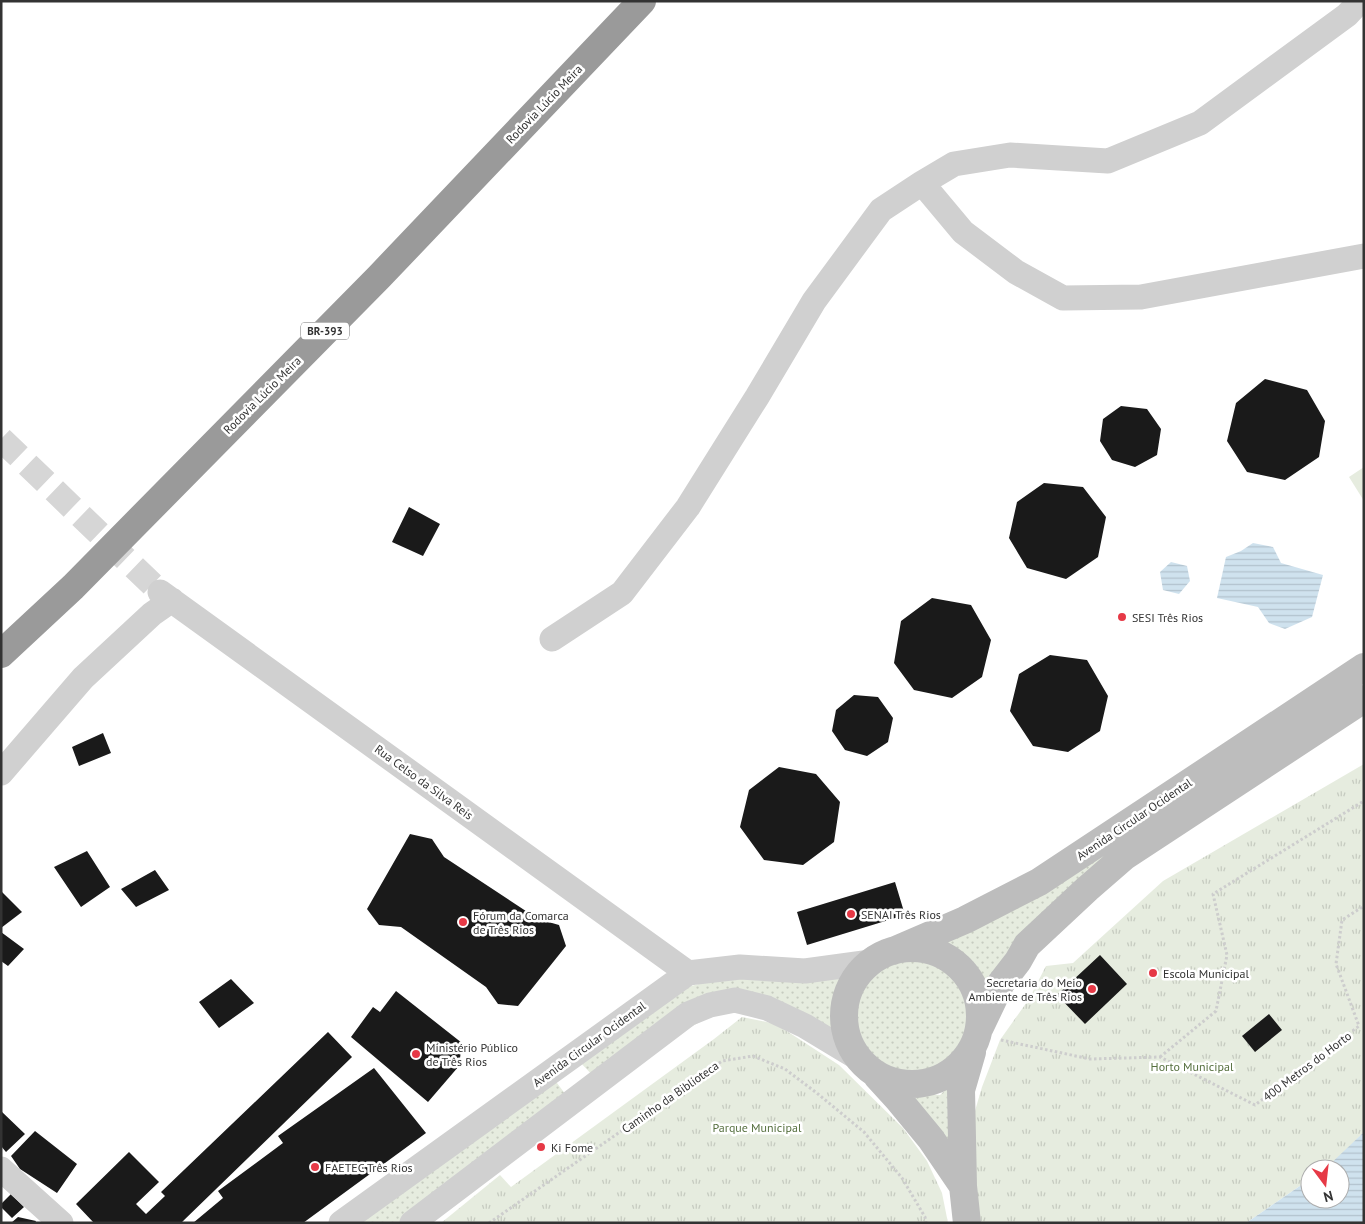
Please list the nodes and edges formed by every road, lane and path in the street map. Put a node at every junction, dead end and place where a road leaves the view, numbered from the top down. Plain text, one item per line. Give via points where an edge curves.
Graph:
1 (642, 1) edge
2 (1360, 1) edge
3 (922, 183) junction
4 (1364, 256) edge
5 (552, 639) dead end
6 (1, 654) edge
7 (1364, 667) edge
8 (1364, 699) edge
9 (1, 772) edge
10 (1364, 801) edge
11 (1364, 906) edge
12 (882, 957) junction
13 (688, 973) junction
14 (984, 1038) junction
15 (1160, 1057) junction
16 (562, 1063) junction
17 (866, 1066) junction
18 (585, 1092) junction
19 (1, 1169) edge
20 (963, 1186) junction
21 (967, 1220) edge
22 (61, 1223) edge
23 (341, 1223) edge
24 (412, 1223) edge
25 (489, 1223) edge
26 (926, 1223) edge

1 - 6 highway, Rodovia Lúcio Meira / BR-393 via 379,277 73,587
2 - 3 street via 1347,15 1200,123 1108,161 1010,155 954,164
3 - 4 street via 962,232 1016,272 1063,298 1141,297
3 - 5 street via 882,210 814,301 688,507 622,593
7 - 12 street, Avenida Circular Ocidental via 1039,882
8 - 14 street via 1125,856 1087,889 1027,945 1001,983
9 - 13 street, Rua Celso da Silva Reis via 83,678 152,614 166,596
10 - 15 path via 1213,894 1227,955 1216,1011
11 - 15 path, 400 Metros do Horto via 1342,920 1336,964 1359,1026 1255,1105
12 - 13 street, Avenida Circular Ocidental via 805,971 740,967
12 - 14 street via 916,948 938,953 958,965 972,982 980,1004
12 - 17 street via 856,977 847,997 844,1018 848,1039
13 - 16 street, Avenida Circular Ocidental
14 - 15 path, 400 Metros do Horto via 1090,1059
14 - 17 street via 959,1066 940,1079 918,1084 895,1082
14 - 20 street via 961,1090
16 - 18 street
16 - 23 street, Avenida Circular Ocidental
17 - 18 street via 805,1026 767,1008 735,1000 688,1014
17 - 20 street via 931,1139
18 - 24 street
19 - 22 street
20 - 21 street
25 - 26 path, Caminho da Biblioteca via 722,1061 754,1056 785,1069 864,1132 902,1178

